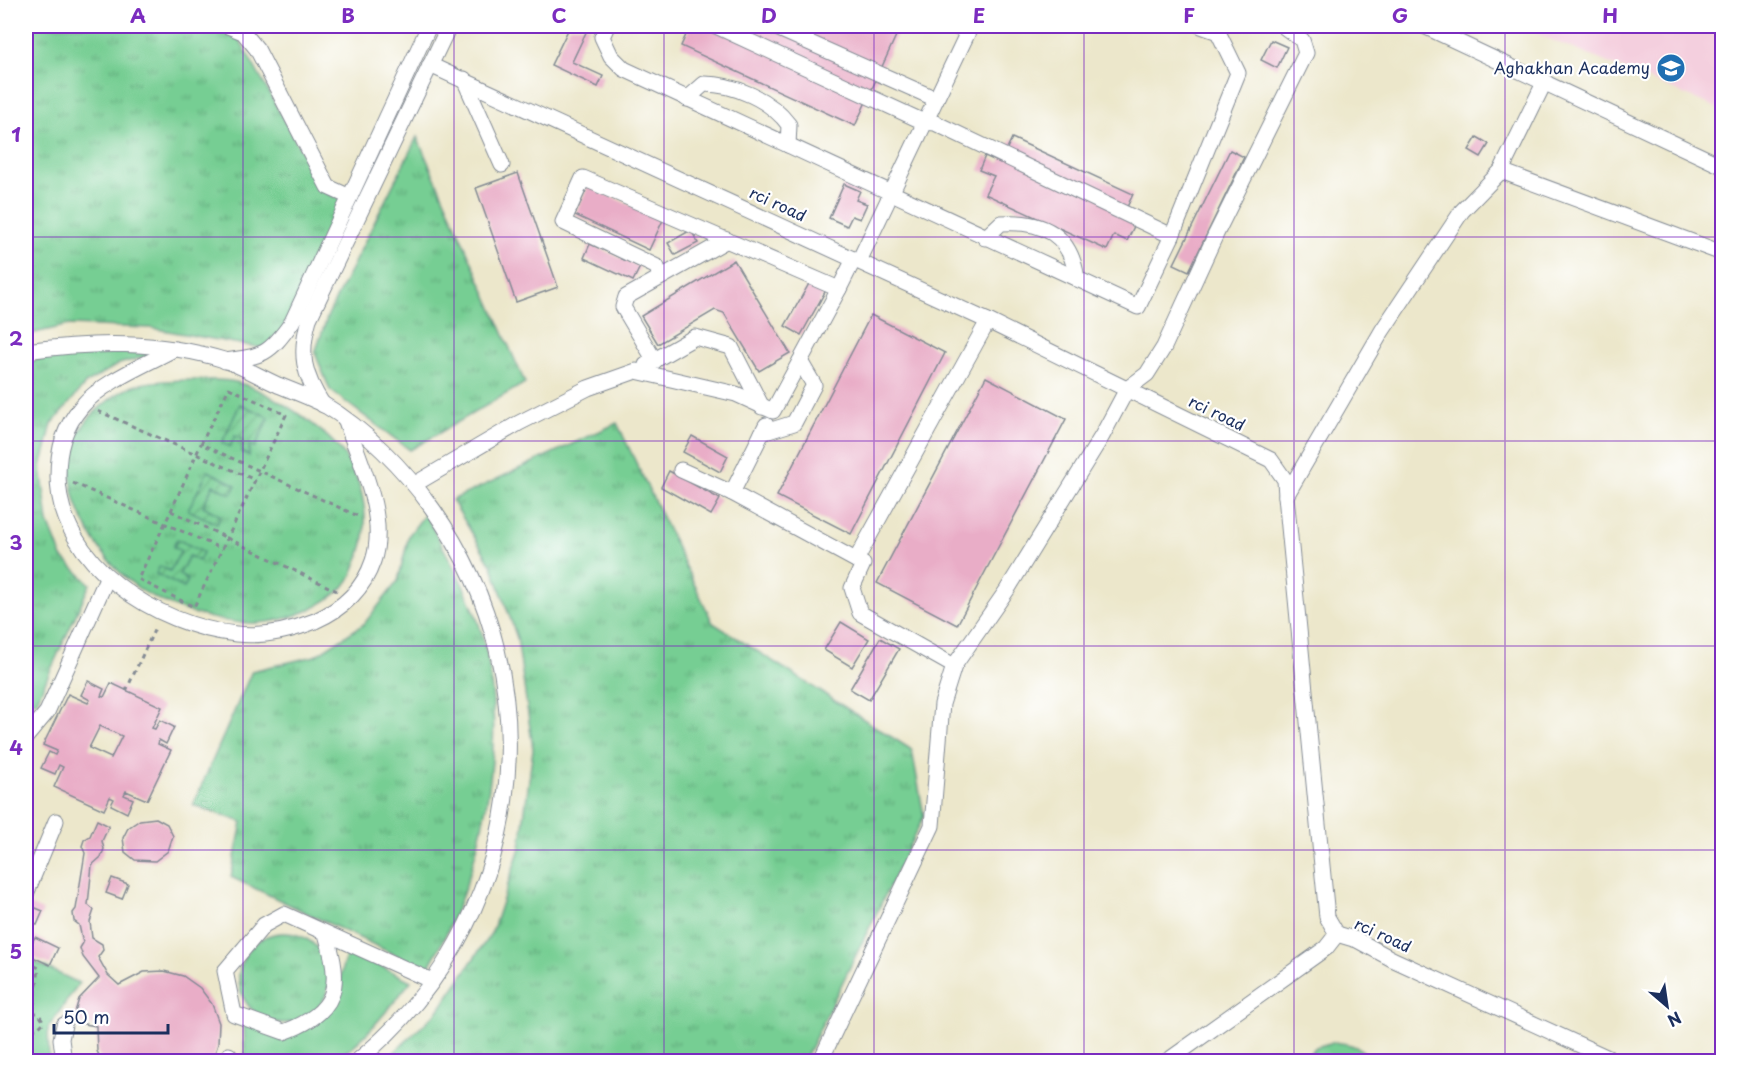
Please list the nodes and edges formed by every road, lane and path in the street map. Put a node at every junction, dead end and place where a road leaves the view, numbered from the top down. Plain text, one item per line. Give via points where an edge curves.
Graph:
1 (228, 26) edge
2 (429, 26) edge
3 (449, 26) edge
4 (607, 26) edge
5 (716, 26) edge
6 (772, 26) edge
7 (954, 26) edge
8 (1201, 26) edge
9 (1283, 26) edge
10 (1425, 26) edge
11 (430, 65) junction
12 (464, 79) junction
13 (1545, 81) junction
14 (687, 99) junction
15 (936, 99) junction
16 (924, 122) junction
17 (788, 145) junction
18 (502, 165) dead end
19 (1722, 166) edge
20 (1501, 171) junction
21 (890, 193) junction
22 (350, 197) junction
23 (1172, 236) junction
24 (985, 238) junction
25 (727, 240) junction
26 (1722, 253) edge
27 (857, 260) junction
28 (660, 278) junction
29 (1077, 279) junction
30 (839, 289) junction
31 (988, 321) junction
32 (174, 349) junction
33 (26, 351) edge
34 (225, 360) junction
35 (655, 361) junction
36 (800, 361) junction
37 (636, 371) junction
38 (1127, 389) junction
39 (83, 404) junction
40 (323, 405) junction
41 (767, 409) junction
42 (346, 421) junction
43 (762, 433) junction
44 (201, 444) junction
45 (197, 454) junction
46 (681, 470) dead end
47 (260, 471) junction
48 (58, 476) junction
49 (255, 480) junction
50 (415, 484) junction
51 (732, 493) junction
52 (1286, 496) junction
53 (171, 511) junction
54 (165, 523) junction
55 (376, 525) junction
56 (228, 537) junction
57 (222, 549) junction
58 (856, 560) junction
59 (107, 578) junction
60 (352, 599) junction
61 (162, 613) junction
62 (954, 666) junction
63 (126, 691) dead end
64 (26, 737) edge
65 (56, 821) dead end
66 (31, 868) edge
67 (26, 894) edge
68 (326, 934) junction
69 (1337, 934) junction
70 (26, 967) edge
71 (432, 981) junction
72 (33, 1013) junction
73 (26, 1018) edge
74 (64, 1025) dead end
75 (26, 1030) edge
76 (26, 1046) edge
77 (32, 1049) junction
78 (33, 1062) edge
79 (42, 1062) edge
80 (64, 1062) edge
81 (356, 1062) edge
82 (820, 1062) edge
83 (1166, 1062) edge
84 (1617, 1062) edge

1 - 22 street via 243,32 257,48 328,187
2 - 22 street
3 - 11 street
4 - 14 street via 602,37 611,56 624,69
5 - 16 street
6 - 15 street
7 - 15 street via 968,32
8 - 23 street via 1218,32 1238,73
9 - 38 street via 1302,40 1306,53 1164,347 1147,374
10 - 13 street
11 - 12 street, rci road
11 - 40 street via 309,319 302,344 304,362 312,388
12 - 18 street
12 - 27 street, rci road
13 - 19 street
13 - 20 street
14 - 17 street
14 - 17 street via 704,84 731,87 776,108 789,125
15 - 16 street
16 - 21 street
16 - 23 street via 935,123
17 - 21 street
20 - 26 street
20 - 52 street via 1462,211 1382,331
21 - 24 street
21 - 27 street
22 - 34 street via 292,322 277,343 258,357
23 - 29 street via 1137,307
24 - 29 street
24 - 29 street via 1001,223 1032,224 1049,231 1069,251
25 - 28 street
25 - 28 street via 583,178 563,222 657,267
25 - 30 street
27 - 30 street
27 - 31 street, rci road
28 - 35 street via 626,297 623,307
30 - 36 street
31 - 38 street, rci road
31 - 58 street
32 - 33 street via 93,344
32 - 34 street
32 - 39 street via 111,383
34 - 40 street
35 - 37 street
35 - 41 street via 695,337 731,347
36 - 41 street
36 - 43 street via 814,386 794,423
37 - 41 street via 736,394
37 - 50 street via 588,388 519,423
38 - 52 street, rci road via 1271,460 1285,480
38 - 62 street via 1019,571
39 - 45 path
39 - 48 street via 65,430 58,453
40 - 42 street
41 - 43 street
42 - 50 street
42 - 55 street
43 - 51 street
44 - 45 path
44 - 47 path
44 - 47 path via 229,388 286,415
45 - 49 path
45 - 53 path
46 - 51 street
47 - 49 path
47 - 55 path
48 - 54 path
48 - 59 street via 66,518 88,556
49 - 56 path
50 - 71 street via 448,531 491,623 503,672 509,723 509,774 502,825 489,874 469,921
51 - 58 street
52 - 69 street, rci road via 1327,917
53 - 54 path
53 - 56 path
54 - 57 path
54 - 57 path via 138,579 194,607
55 - 60 street via 373,561
56 - 57 path
56 - 60 path
58 - 62 street via 863,564 852,588 860,613
59 - 61 street
59 - 64 street via 46,712
60 - 61 street via 337,611 291,631 275,633 237,634 193,626
61 - 63 path
62 - 82 street via 942,704 932,826
65 - 66 street
66 - 67 street
68 - 68 street via 284,914 264,925 225,971 234,1014 285,1032 317,1018 329,1001 335,982 334,960
68 - 71 street
69 - 83 street via 1326,948
69 - 84 street, rci road
70 - 72 path via 39,968
71 - 81 street via 413,1007
72 - 73 path
72 - 75 path via 38,1013 44,1022 37,1029
74 - 80 street via 60,1040
76 - 77 path
77 - 78 path
77 - 79 path

